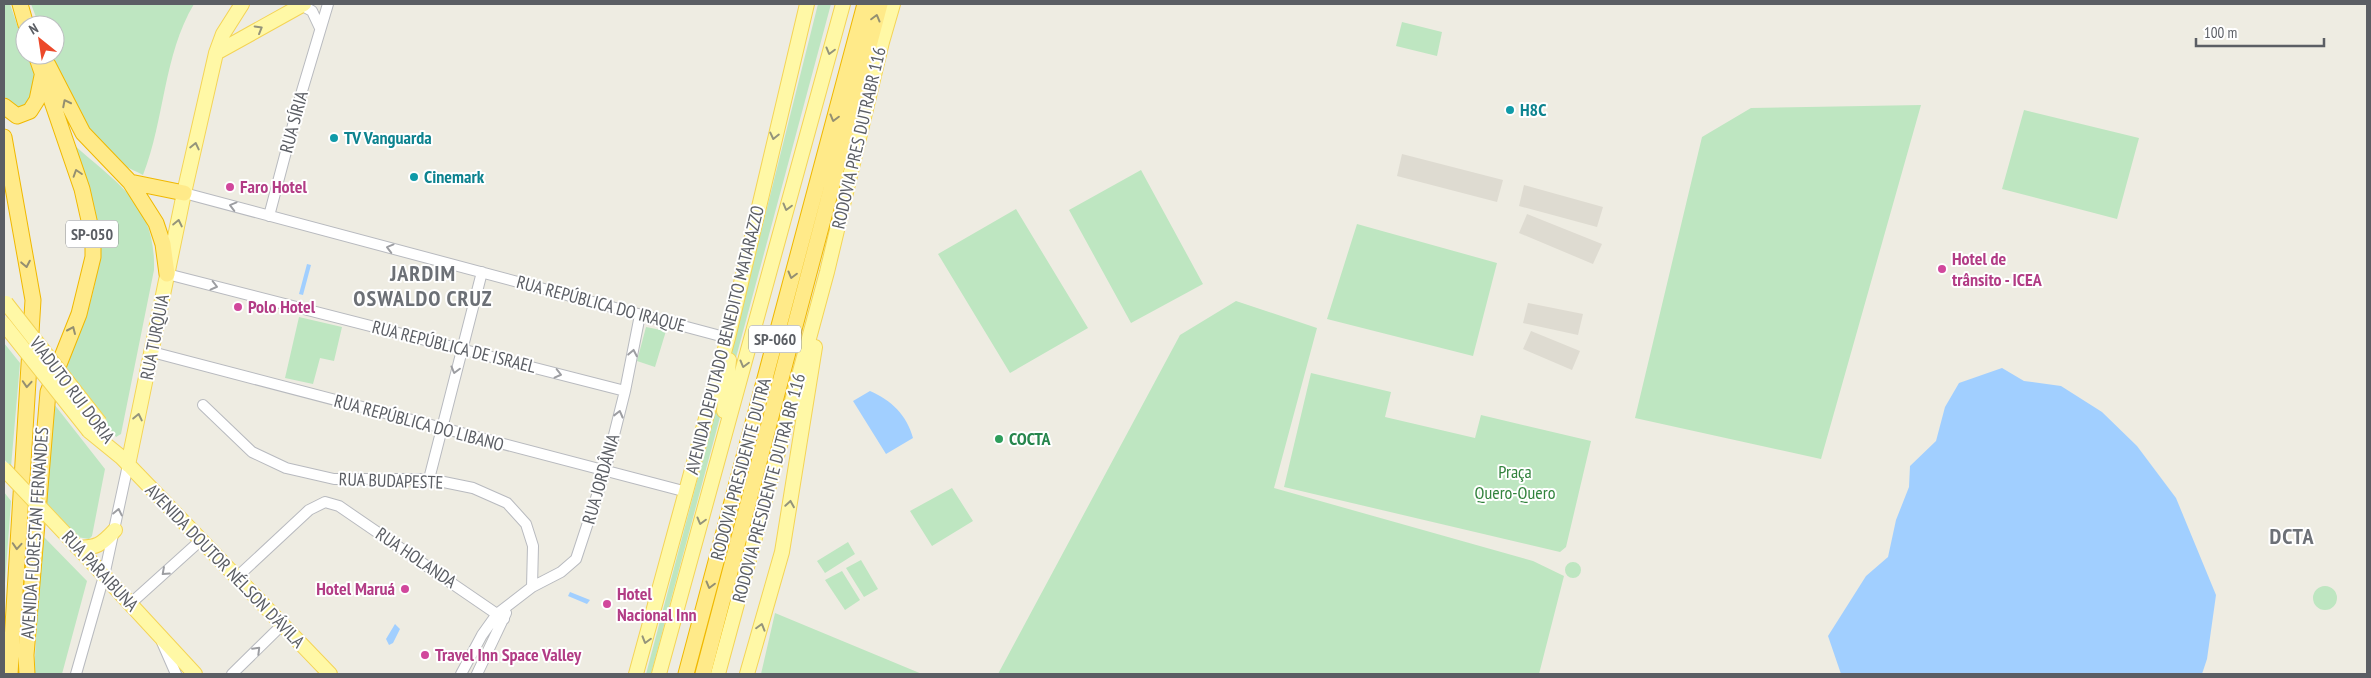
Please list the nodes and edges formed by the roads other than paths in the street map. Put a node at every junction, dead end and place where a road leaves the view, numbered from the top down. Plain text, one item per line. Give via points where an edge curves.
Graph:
1 (242, 4) edge
2 (302, 4) edge
3 (328, 4) edge
4 (807, 4) edge
5 (843, 4) edge
6 (865, 4) edge
7 (880, 4) edge
8 (893, 4) edge
9 (320, 28) junction
10 (216, 54) junction
11 (39, 65) edge
12 (48, 65) edge
13 (42, 76) junction
14 (4, 106) edge
15 (4, 137) edge
16 (4, 176) edge
17 (130, 182) junction
18 (184, 193) junction
19 (269, 216) junction
20 (20, 228) junction
21 (482, 272) junction
22 (827, 272) junction
23 (167, 274) junction
24 (5, 302) edge
25 (734, 310) junction
26 (640, 315) junction
27 (4, 324) edge
28 (728, 338) junction
29 (461, 349) junction
30 (152, 352) junction
31 (625, 391) junction
32 (203, 405) dead end
33 (95, 427) junction
34 (440, 429) junction
35 (720, 451) junction
36 (124, 461) junction
37 (4, 469) edge
38 (605, 471) junction
39 (429, 479) junction
40 (687, 492) junction
41 (115, 530) junction
42 (201, 540) junction
43 (75, 544) junction
44 (104, 576) junction
45 (236, 578) junction
46 (532, 587) junction
47 (130, 604) junction
48 (500, 617) junction
49 (91, 620) junction
50 (282, 625) junction
51 (160, 637) junction
52 (10, 674) edge
53 (27, 674) edge
54 (76, 674) edge
55 (82, 674) edge
56 (176, 674) edge
57 (194, 674) edge
58 (232, 674) edge
59 (330, 674) edge
60 (461, 674) edge
61 (477, 674) edge
62 (636, 674) edge
63 (659, 674) edge
64 (686, 674) edge
65 (703, 674) edge
66 (718, 674) edge
67 (747, 674) edge

1 - 10 main road, RUA TURQUIA via 223,34
2 - 9 street via 312,11
10 -> 2 main road
3 - 9 street, RUA SÍRIA
4 -> 25 main road, AVENIDA DEPUTADO BENEDITO MATARAZZO
5 -> 35 main road
6 -> 64 highway, RODOVIA PRESIDENTE DUTRA / SP-060
65 -> 7 highway, RODOVIA PRESIDENTE DUTRA / SP-060
8 - 22 main road, RODOVIA PRES DUTRABR 116
9 - 19 street, RUA SÍRIA
18 -> 10 main road, RUA TURQUIA
11 - 13 highway, SP-050
17 -> 12 highway via 83,133
13 - 14 highway via 37,100 30,111 17,116
53 -> 13 highway, AVENIDA FLORESTAN FERNANDES / SP-050 via 48,392 79,314 94,257 82,188
15 - 20 highway
16 - 20 highway
17 - 18 highway
17 - 23 highway via 156,223
19 -> 18 street, RUA REPÚBLICA DO IRAQUE
23 -> 18 main road, RUA TURQUIA
21 -> 19 street, RUA REPÚBLICA DO IRAQUE
20 -> 52 highway, AVENIDA FLORESTAN FERNANDES via 33,300
21 - 26 street, RUA REPÚBLICA DO IRAQUE
21 - 29 street
22 - 66 main road, RODOVIA PRESIDENTE DUTRA BR 116
67 -> 22 main road via 782,552
23 -> 29 street, RUA REPÚBLICA DE ISRAEL
23 - 30 main road, RUA TURQUIA
24 - 33 main road, VIADUTO RUI DORIA, bridge
25 - 28 main road, AVENIDA DEPUTADO BENEDITO MATARAZZO
25 - 35 main road
26 - 28 street, RUA REPÚBLICA DO IRAQUE
31 -> 26 street, RUA JORDÂNIA
27 - 33 main road, VIADUTO RUI DORIA, bridge
28 - 40 main road, AVENIDA DEPUTADO BENEDITO MATARAZZO
29 -> 31 street, RUA REPÚBLICA DE ISRAEL
29 -> 34 street
30 - 34 street, RUA REPÚBLICA DO LIBANO
36 -> 30 main road, RUA TURQUIA
38 -> 31 street, RUA JORDÂNIA
32 - 39 street, RUA BUDAPESTE via 252,452 286,468 334,479
33 - 36 main road, VIADUTO RUI DORIA
34 - 38 street, RUA REPÚBLICA DO LIBANO
34 - 39 street
35 -> 63 main road
41 -> 36 street, RUA TURQUIA
36 - 42 main road, AVENIDA DOUTOR NÉLSON D'ÁVILA
37 - 43 main road, RUA PARAIBUNA, bridge
38 - 40 street, RUA REPÚBLICA DO LIBANO
38 - 46 street, RUA JORDÂNIA via 576,559 561,572
39 - 46 street, RUA BUDAPESTE via 473,488 507,503 526,524 533,546
40 -> 62 main road, AVENIDA DEPUTADO BENEDITO MATARAZZO
41 - 43 main road via 94,548
41 - 44 street, RUA TURQUIA
42 - 45 main road, AVENIDA DOUTOR NÉLSON D'ÁVILA
42 -> 47 street
43 - 44 main road, RUA PARAIBUNA
44 - 47 main road, RUA PARAIBUNA
44 - 49 street, RUA TURQUIA
45 - 48 street, RUA HOLANDA via 308,510 325,502 339,506
45 - 50 main road, AVENIDA DOUTOR NÉLSON D'ÁVILA
46 - 48 street, RUA JORDÂNIA via 507,607
47 - 51 main road, RUA PARAIBUNA
48 - 60 street, RUA JORDÂNIA via 482,636
48 - 61 street, RUA JORDÂNIA
49 - 54 street, RUA TURQUIA
49 - 55 street, RUA TURQUIA
58 -> 50 street
50 - 59 main road, AVENIDA DOUTOR NÉLSON D'ÁVILA
51 - 56 street
51 - 57 main road, RUA PARAIBUNA

